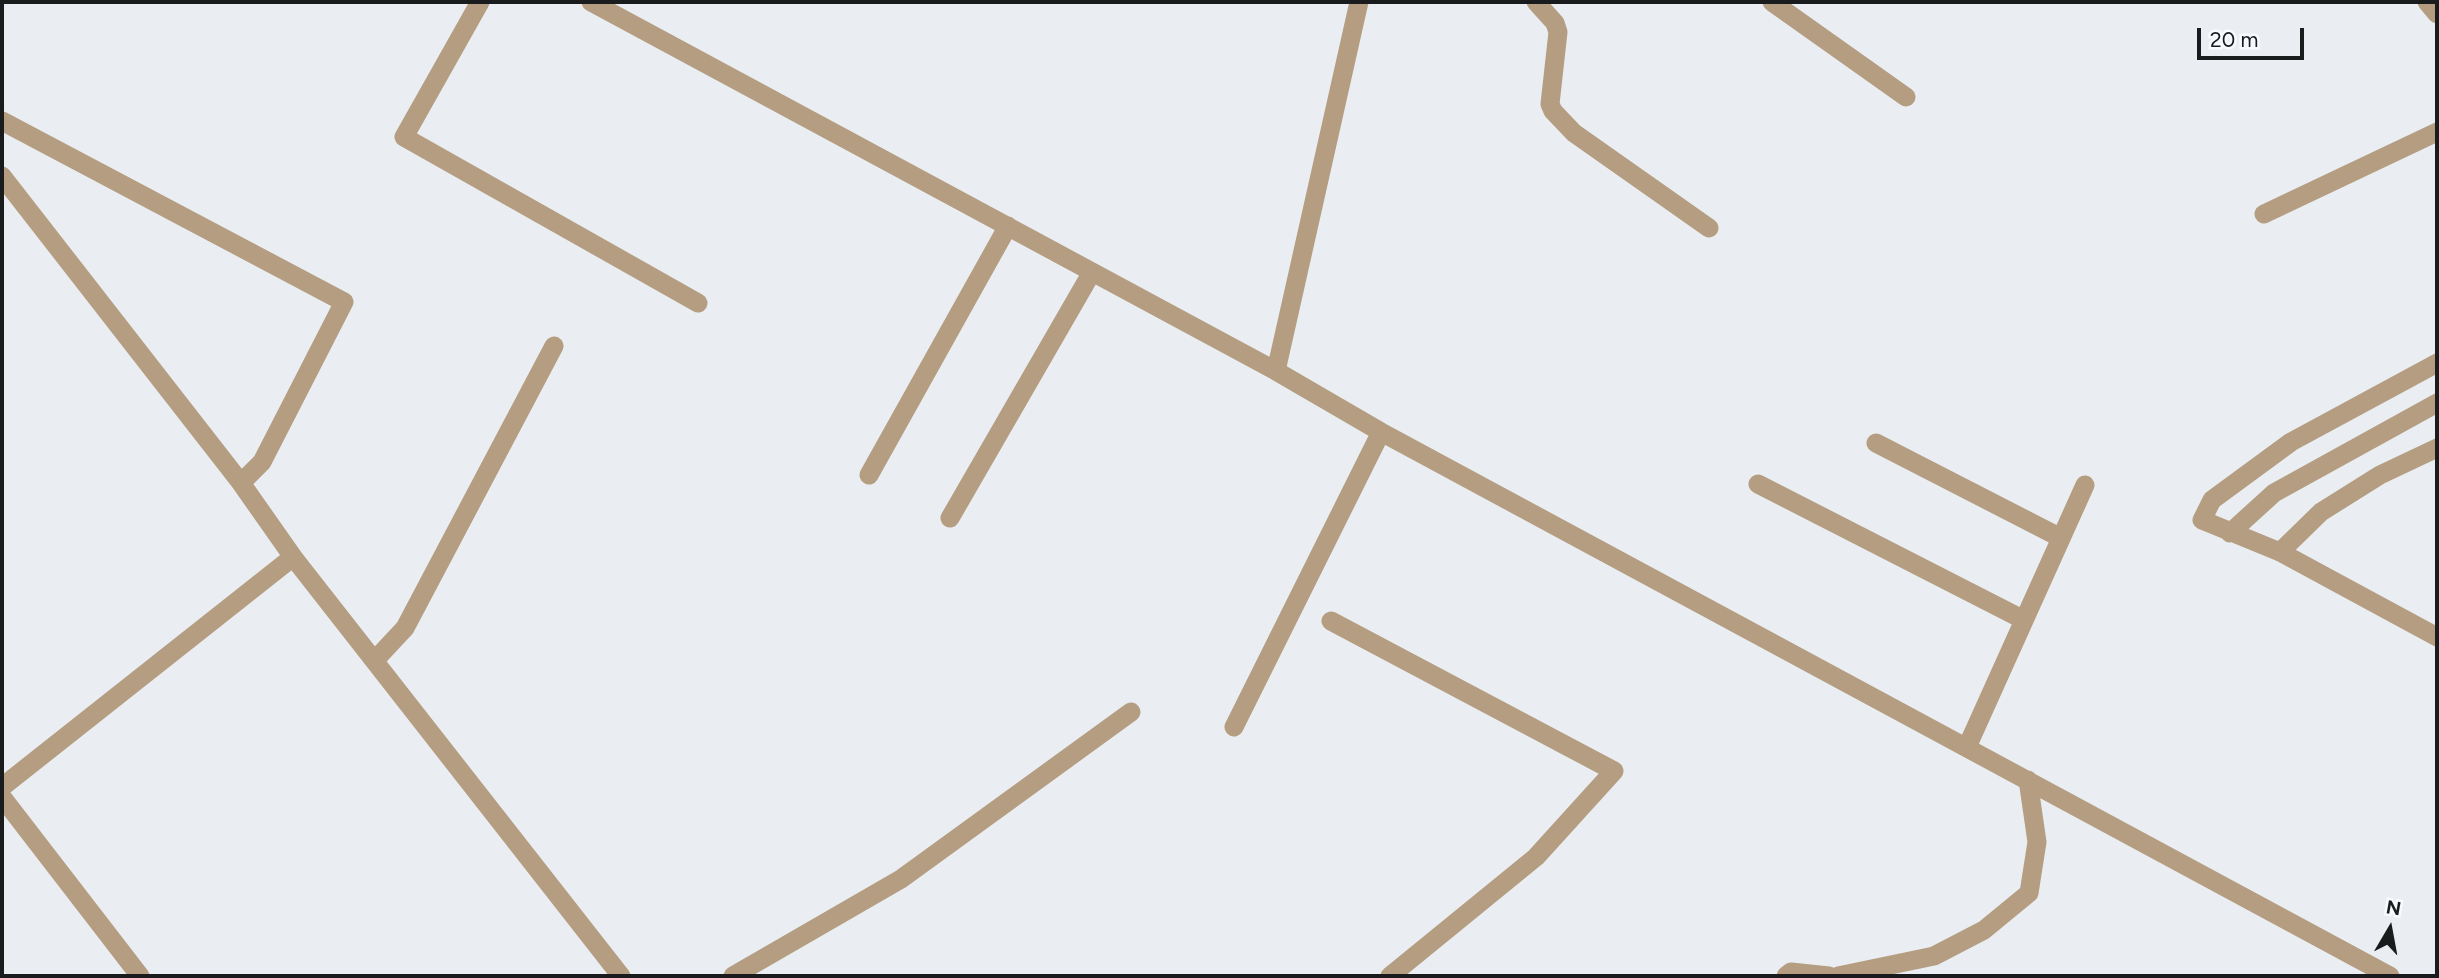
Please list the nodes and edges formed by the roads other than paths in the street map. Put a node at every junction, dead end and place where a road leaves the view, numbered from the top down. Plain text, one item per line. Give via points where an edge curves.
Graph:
1 (480, 2) edge
2 (591, 2) edge
3 (1359, 2) edge
4 (1536, 2) edge
5 (1772, 2) edge
6 (2427, 2) edge
7 (2437, 14) edge
8 (1906, 97) dead end
9 (2, 121) edge
10 (2437, 132) edge
11 (2, 176) edge
12 (2264, 214) dead end
13 (1008, 226) junction
14 (1709, 228) dead end
15 (1092, 272) junction
16 (698, 303) dead end
17 (554, 346) dead end
18 (2437, 363) edge
19 (1276, 371) junction
20 (2437, 403) edge
21 (1381, 432) junction
22 (1876, 443) dead end
23 (2437, 448) edge
24 (869, 475) dead end
25 (241, 483) junction
26 (1758, 484) dead end
27 (2085, 485) dead end
28 (950, 518) dead end
29 (2230, 533) junction
30 (2061, 538) junction
31 (2280, 552) junction
32 (293, 557) junction
33 (2024, 620) junction
34 (1331, 621) dead end
35 (2437, 637) edge
36 (376, 659) junction
37 (1131, 712) dead end
38 (1234, 727) dead end
39 (1967, 747) junction
40 (2028, 780) junction
41 (2, 787) edge
42 (2, 797) edge
43 (141, 976) edge
44 (621, 976) edge
45 (733, 976) edge
46 (1390, 976) edge
47 (1786, 976) edge
48 (1829, 976) edge
49 (1838, 976) edge
50 (2390, 976) edge

1 - 16 street via 404,137
2 - 13 street
3 - 19 street
4 - 14 street via 1558,32 1552,111 1574,133
5 - 8 street
6 - 7 street
9 - 25 street via 344,302 262,462
10 - 12 street
11 - 25 street
13 - 15 street
13 - 24 street
15 - 19 street
15 - 28 street
17 - 36 street via 405,628
18 - 29 street via 2291,442 2212,500 2202,520
19 - 21 street
20 - 29 street via 2274,493
21 - 38 street
21 - 39 street
22 - 30 street
23 - 31 street via 2380,475 2320,513
25 - 32 street
26 - 33 street
27 - 30 street
29 - 31 street
30 - 33 street
31 - 35 street
32 - 36 street
32 - 41 street
33 - 39 street
34 - 46 street via 1614,771 1536,857
36 - 44 street
37 - 45 street via 901,879
39 - 40 street
40 - 49 street via 2037,842 2029,893 1984,930 1934,956
40 - 50 street
42 - 43 street
47 - 48 street via 1791,972

